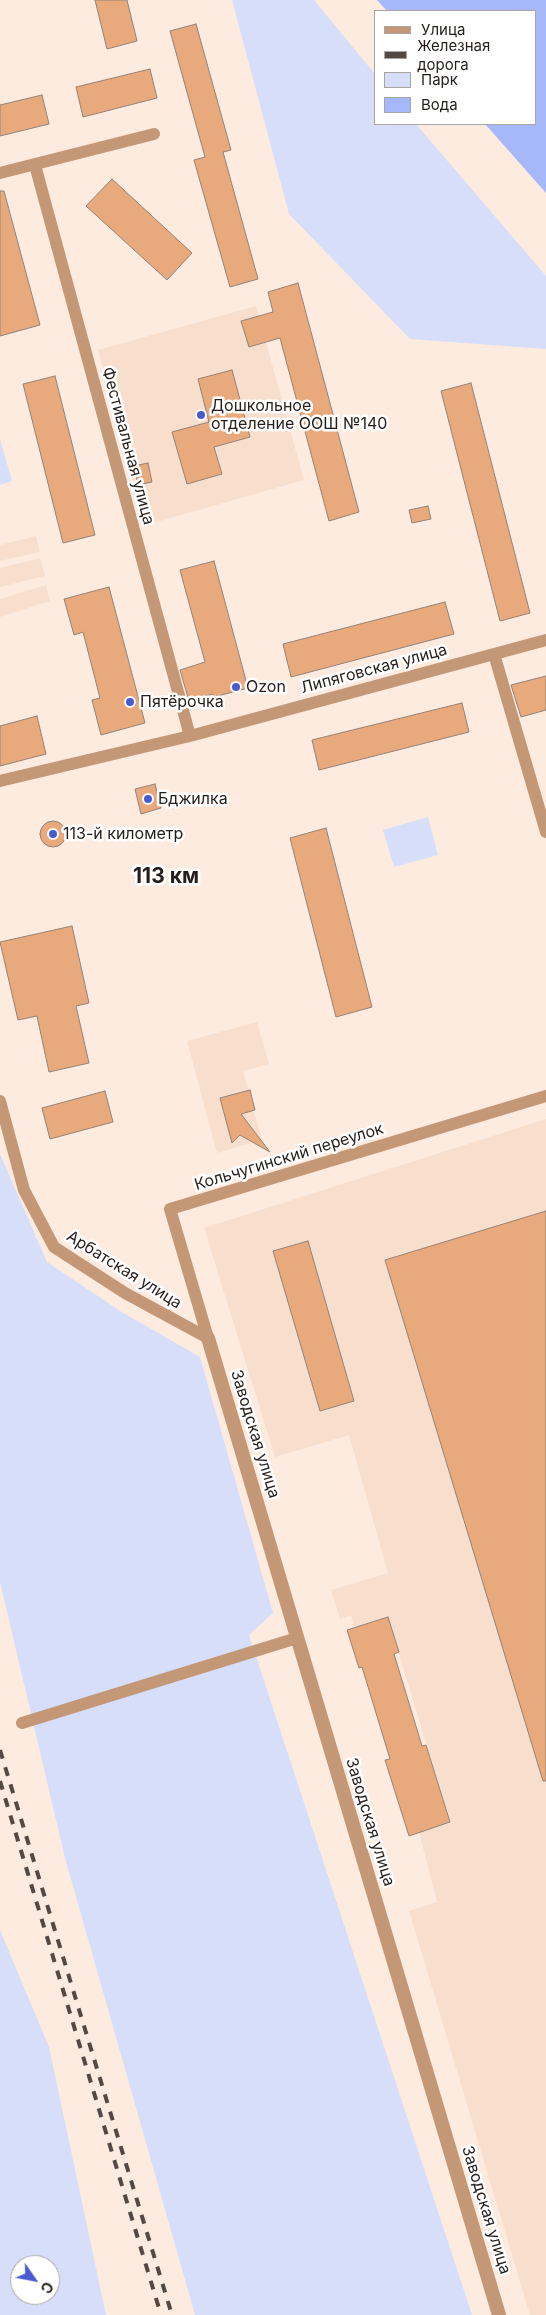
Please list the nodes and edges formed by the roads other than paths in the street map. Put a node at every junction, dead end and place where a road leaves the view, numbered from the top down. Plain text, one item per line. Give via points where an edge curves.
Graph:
1 (154, 134) dead end
2 (35, 164) junction
3 (0, 173) edge
4 (546, 640) edge
5 (494, 654) junction
6 (190, 736) junction
7 (0, 781) edge
8 (546, 832) edge
9 (546, 1096) edge
10 (0, 1102) edge
11 (208, 1338) junction
12 (297, 1638) junction
13 (22, 1724) dead end
14 (499, 2315) edge

1 - 2 street
2 - 3 street
2 - 6 street, Фестивальная улица
4 - 5 street, Липяговская улица
5 - 6 street, Липяговская улица
5 - 8 street
6 - 7 street, Липяговская улица
9 - 11 street, Кольчугинский переулок via 170,1210
10 - 11 street, Арбатская улица via 24,1190 54,1247 125,1293
11 - 12 street, Заводская улица
12 - 13 street
12 - 14 street, Заводская улица

